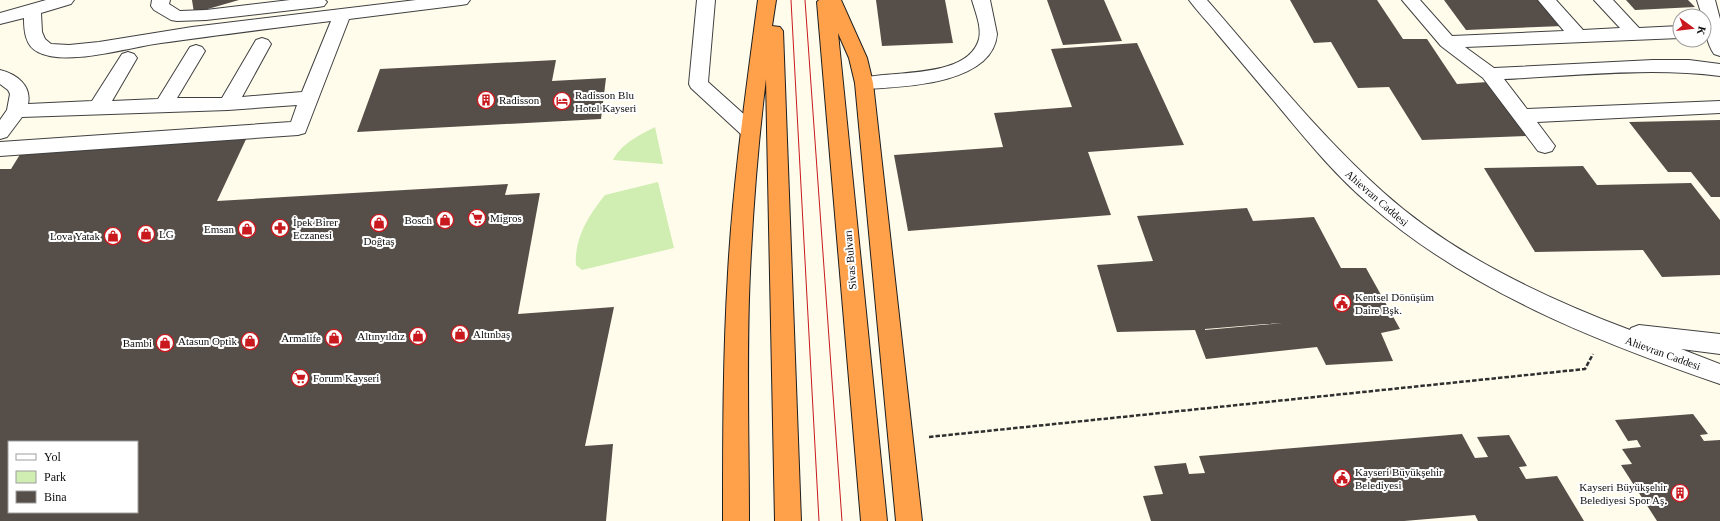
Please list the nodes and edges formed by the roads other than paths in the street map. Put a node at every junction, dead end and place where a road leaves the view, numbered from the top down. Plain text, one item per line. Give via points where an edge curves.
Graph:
1 (65, 0) edge
2 (161, 0) edge
3 (461, 0) edge
4 (706, 0) edge
5 (767, 0) edge
6 (773, 0) edge
7 (826, 0) edge
8 (832, 0) edge
9 (981, 0) edge
10 (1198, 0) edge
11 (1411, 0) edge
12 (1547, 0) edge
13 (1603, 0) edge
14 (1706, 0) edge
15 (318, 2) dead end
16 (32, 10) junction
17 (342, 14) junction
18 (0, 19) edge
19 (1672, 32) edge
20 (1634, 33) junction
21 (1578, 36) junction
22 (1714, 41) edge
23 (1447, 42) junction
24 (262, 44) dead end
25 (196, 51) dead end
26 (128, 58) dead end
27 (1720, 70) edge
28 (1490, 74) junction
29 (0, 76) edge
30 (864, 83) junction
31 (310, 98) junction
32 (228, 104) junction
33 (164, 105) junction
34 (1720, 107) edge
35 (97, 108) junction
36 (17, 111) junction
37 (1523, 116) junction
38 (750, 131) junction
39 (0, 132) edge
40 (1545, 146) dead end
41 (0, 149) edge
42 (1606, 332) junction
43 (1720, 344) edge
44 (1720, 374) edge
45 (736, 521) edge
46 (788, 521) edge
47 (874, 521) edge
48 (909, 521) edge

1 - 16 street
2 - 15 street via 160,6 177,16
3 - 17 street
4 - 38 street via 698,84
5 - 38 highway
6 - 46 highway
7 - 47 highway, Sivas Bulvarı
8 - 30 highway via 858,58
9 - 30 street via 988,32 987,41 975,59 954,71 941,74
10 - 42 street, Ahievran Caddesi via 1334,158 1384,206 1433,243 1490,278
11 - 23 street
12 - 21 street
13 - 20 street
14 - 22 street
16 - 17 street via 35,40 39,45 47,49 68,52 154,38
16 - 18 street
17 - 31 street
19 - 20 street
20 - 21 street
21 - 23 street
23 - 28 street
24 - 32 street
25 - 33 street
26 - 35 street
27 - 28 street via 1671,66
28 - 37 street
29 - 36 street via 12,82 18,90 20,100
30 - 48 highway
31 - 32 street
31 - 41 street via 298,128
32 - 33 street
33 - 35 street
34 - 37 street
35 - 36 street
36 - 39 street
37 - 40 street
38 - 45 highway via 739,273
42 - 43 street, Ahievran Caddesi
42 - 44 street, Ahievran Caddesi

